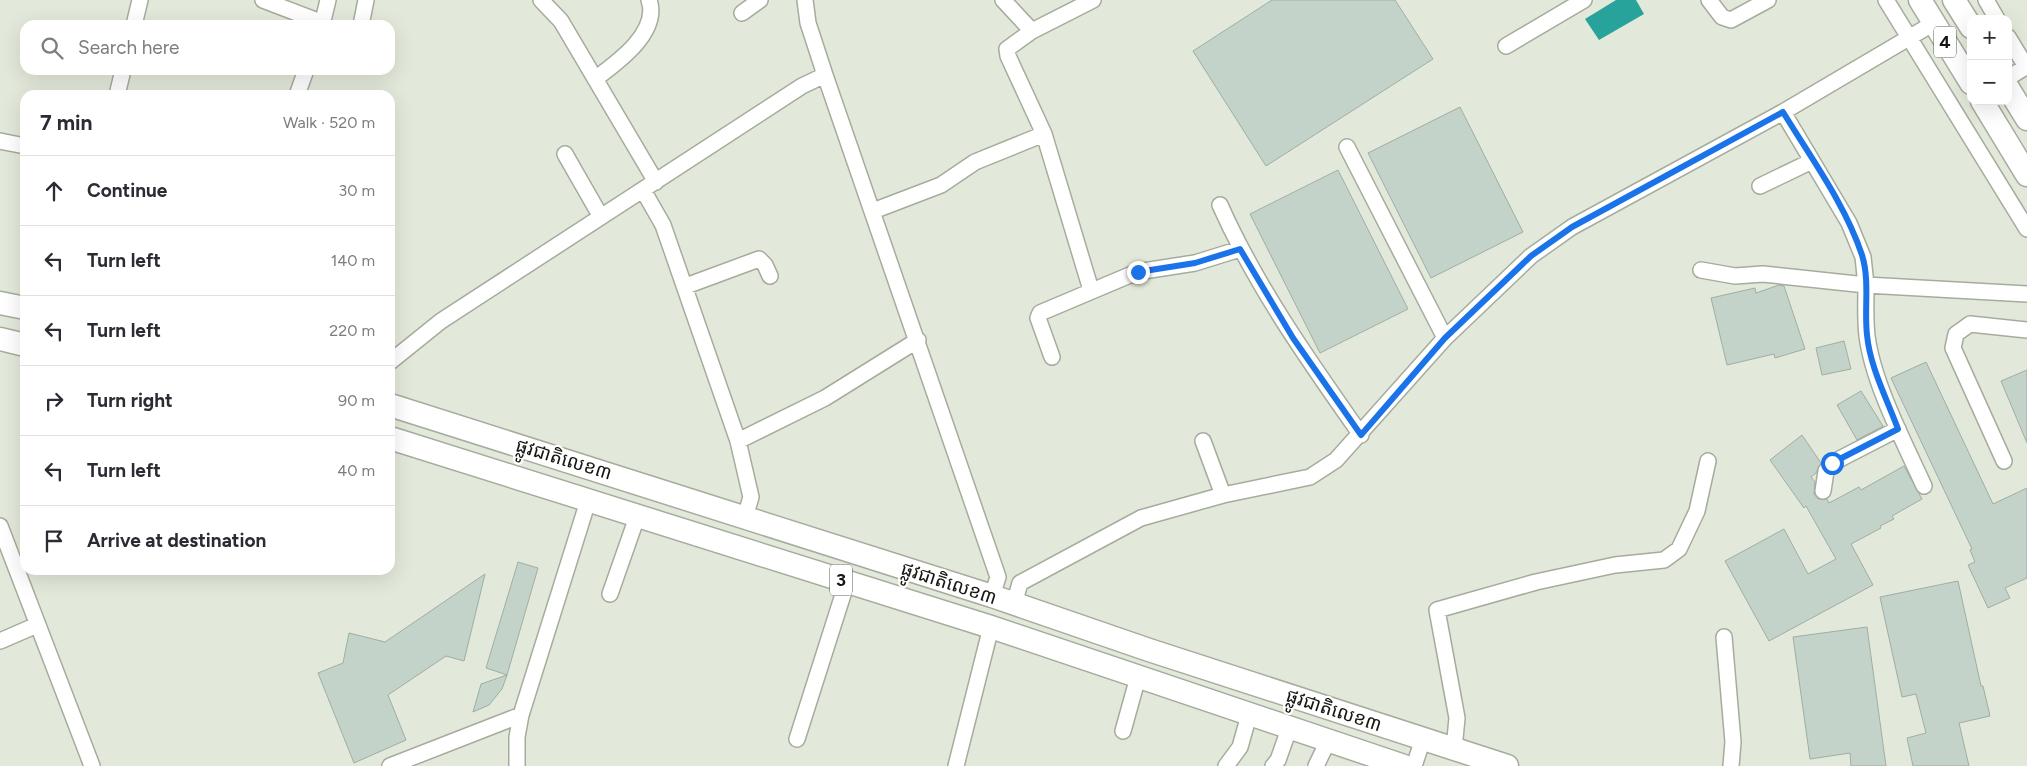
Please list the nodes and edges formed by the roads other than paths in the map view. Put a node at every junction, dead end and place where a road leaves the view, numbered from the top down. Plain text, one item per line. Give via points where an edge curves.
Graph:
1 (140, 0) edge
2 (262, 0) edge
3 (328, 0) edge
4 (366, 0) edge
5 (542, 0) edge
6 (649, 0) edge
7 (760, 0) edge
8 (805, 0) edge
9 (1003, 0) edge
10 (1093, 0) edge
11 (1584, 0) edge
12 (1709, 0) edge
13 (1768, 0) edge
14 (1886, 0) edge
15 (1920, 0) edge
16 (1954, 0) edge
17 (1986, 0) edge
18 (742, 13) dead end
19 (1995, 15) edge
20 (135, 20) edge
21 (312, 20) edge
22 (323, 20) edge
23 (362, 20) edge
24 (1967, 21) edge
25 (1934, 23) junction
26 (1032, 31) junction
27 (1910, 38) junction
28 (2012, 43) edge
29 (1506, 46) dead end
30 (2027, 67) edge
31 (122, 75) edge
32 (304, 75) edge
33 (825, 75) junction
34 (2012, 76) edge
35 (1967, 77) edge
36 (595, 79) junction
37 (118, 90) edge
38 (299, 90) edge
39 (2012, 95) edge
40 (1984, 105) edge
41 (1783, 112) junction
42 (2027, 119) edge
43 (1044, 134) junction
44 (0, 141) edge
45 (20, 145) edge
46 (1347, 147) dead end
47 (565, 154) dead end
48 (1812, 161) junction
49 (2027, 175) edge
50 (656, 182) junction
51 (1760, 186) dead end
52 (643, 190) junction
53 (1220, 205) dead end
54 (873, 211) junction
55 (601, 217) junction
56 (2027, 229) edge
57 (1240, 249) junction
58 (1701, 270) dead end
59 (770, 276) dead end
60 (686, 286) junction
61 (1866, 286) junction
62 (1091, 290) junction
63 (2027, 294) edge
64 (0, 303) edge
65 (20, 307) edge
66 (2027, 330) edge
67 (1445, 338) junction
68 (0, 339) edge
69 (918, 340) junction
70 (20, 344) edge
71 (1052, 357) dead end
72 (395, 358) edge
73 (395, 407) edge
74 (1898, 429) junction
75 (1361, 435) junction
76 (395, 440) edge
77 (738, 441) junction
78 (1203, 441) dead end
79 (1708, 461) dead end
80 (2004, 461) dead end
81 (1924, 486) dead end
82 (1823, 490) dead end
83 (1223, 495) junction
84 (588, 501) junction
85 (637, 517) junction
86 (745, 517) junction
87 (0, 526) edge
88 (7, 566) edge
89 (847, 582) junction
90 (1020, 583) junction
91 (995, 586) junction
92 (610, 594) dead end
93 (1014, 604) junction
94 (37, 625) junction
95 (991, 627) junction
96 (1724, 637) dead end
97 (0, 641) edge
98 (1138, 677) junction
99 (521, 715) junction
100 (1249, 715) junction
101 (1289, 728) junction
102 (1123, 731) dead end
103 (1423, 739) junction
104 (797, 740) dead end
105 (1328, 741) junction
106 (1454, 749) junction
107 (92, 766) edge
108 (390, 766) edge
109 (517, 766) edge
110 (956, 766) edge
111 (1226, 766) edge
112 (1273, 766) edge
113 (1316, 766) edge
114 (1404, 766) edge
115 (1414, 766) edge
116 (1507, 766) edge
117 (1731, 766) edge

1 - 20 street
2 - 21 street
3 - 22 street
4 - 23 street
5 - 36 street via 561,21
6 - 36 street via 653,11 646,29 622,58
7 - 18 street
8 - 33 street via 808,24
9 - 26 street
10 - 26 street
11 - 29 street
12 - 13 street via 1722,17 1731,20
14 - 27 street
15 - 25 highway, 4
16 - 24 highway, 4
17 - 19 street
25 - 27 street
25 - 35 highway, 4
26 - 43 street via 1007,49
27 - 41 street
27 - 56 street
28 - 30 street
30 - 34 street
31 - 37 street
32 - 38 street
33 - 50 street via 802,86
33 - 54 street
36 - 50 street
39 - 42 highway
40 - 49 highway
41 - 48 street
41 - 67 street via 1572,227 1531,256
43 - 54 street via 975,162 941,185
43 - 62 street
44 - 45 street
46 - 67 street
47 - 55 street
48 - 51 street
48 - 61 street via 1849,223 1863,257
50 - 52 street
52 - 55 street
52 - 60 street via 663,225
53 - 57 street
54 - 69 street
55 - 72 street via 441,321
57 - 62 street via 1195,263 1138,272
57 - 75 street via 1293,338
58 - 61 street via 1735,276 1763,274
59 - 60 street via 759,259
60 - 77 street
61 - 63 street
61 - 74 street via 1867,336 1875,368
62 - 71 street via 1040,313 1038,318
64 - 65 highway
66 - 80 street via 1970,324 1956,334 1953,348
67 - 75 street
68 - 70 highway
69 - 77 street via 825,398
69 - 91 street
73 - 86 highway, ផ្លូវជាតិលេខ៣ / 3
74 - 81 street
74 - 82 street via 1832,463 1826,471
75 - 83 street via 1336,460 1310,477
76 - 84 highway, ផ្លូវជាតិលេខ៣ / 3
77 - 86 street via 751,497
78 - 83 street
79 - 106 street via 1698,511 1679,549 1664,560 1615,565 1536,582 1437,610 1457,718
83 - 90 street via 1141,518
84 - 85 highway, ផ្លូវជាតិលេខ៣ / 3
84 - 99 street
85 - 89 highway, ផ្លូវជាតិលេខ៣ / 3
85 - 92 street
86 - 91 highway, ផ្លូវជាតិលេខ៣ / 3
87 - 88 street
88 - 94 street
89 - 95 highway, ផ្លូវជាតិលេខ៣ / 3
89 - 104 street
90 - 91 street
90 - 93 street
91 - 93 highway, ផ្លូវជាតិលេខ៣ / 3
93 - 103 highway, ផ្លូវជាតិលេខ៣ / 3
94 - 97 street
94 - 107 street
95 - 98 highway, ផ្លូវជាតិលេខ៣ / 3
95 - 110 street
96 - 117 street via 1733,742
98 - 100 highway, ផ្លូវជាតិលេខ៣ / 3
98 - 102 street
99 - 108 street
99 - 109 street
100 - 101 highway, ផ្លូវជាតិលេខ៣ / 3
100 - 111 street via 1240,747
101 - 105 highway, ផ្លូវជាតិលេខ៣ / 3
101 - 112 street
103 - 106 highway, ផ្លូវជាតិលេខ៣ / 3
103 - 115 street
105 - 113 street
105 - 114 highway, ផ្លូវជាតិលេខ៣ / 3
106 - 116 highway, ផ្លូវជាតិលេខ៣ / 3

